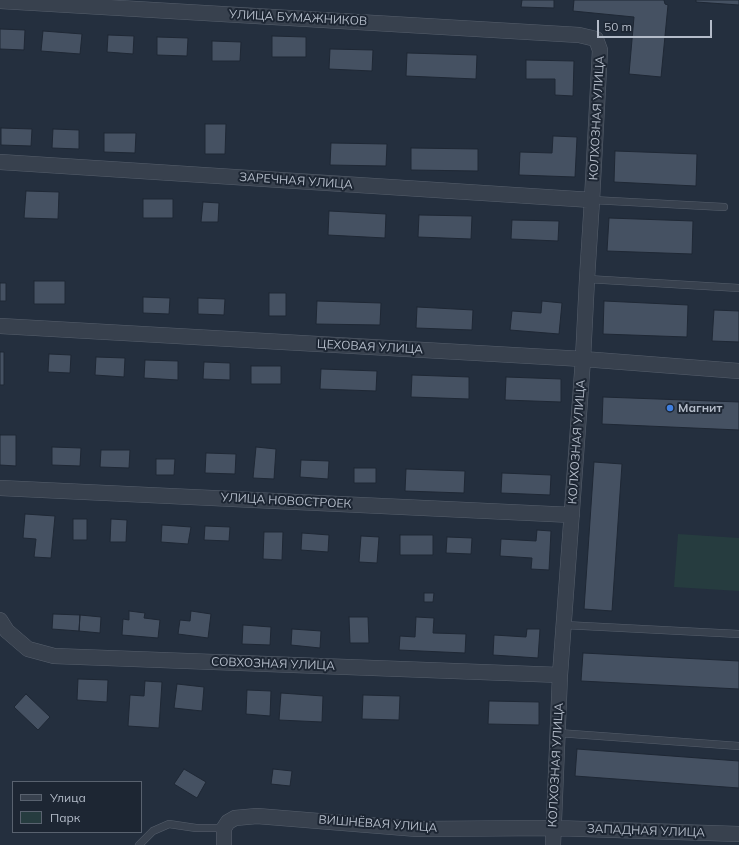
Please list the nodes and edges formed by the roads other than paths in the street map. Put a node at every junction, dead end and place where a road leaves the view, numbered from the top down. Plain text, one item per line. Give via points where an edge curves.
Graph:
1 (0, 0) edge
2 (596, 39) joint
3 (0, 162) edge
4 (592, 200) junction
5 (724, 207) dead end
6 (587, 278) junction
7 (739, 288) edge
8 (0, 326) edge
9 (583, 360) junction
10 (739, 371) edge
11 (0, 488) edge
12 (572, 515) junction
13 (0, 620) edge
14 (564, 625) junction
15 (739, 634) edge
16 (560, 675) junction
17 (558, 733) junction
18 (739, 746) edge
19 (224, 828) junction
20 (553, 828) junction
21 (739, 834) edge
22 (139, 845) edge
23 (224, 845) edge
24 (553, 845) edge

1 - 2 street, УЛИЦА БУМАЖНИКОВ via 579,35
2 - 4 street, КОЛХОЗНАЯ УЛИЦА via 600,50
3 - 4 street, ЗАРЕЧНАЯ УЛИЦА
4 - 5 lane
4 - 6 street, КОЛХОЗНАЯ УЛИЦА
6 - 7 lane
6 - 9 street, КОЛХОЗНАЯ УЛИЦА
8 - 9 street, ЦЕХОВАЯ УЛИЦА
9 - 10 street, ЦЕХОВАЯ УЛИЦА
9 - 12 street, КОЛХОЗНАЯ УЛИЦА
11 - 12 street, УЛИЦА НОВОСТРОЕК
12 - 14 street, КОЛХОЗНАЯ УЛИЦА
13 - 16 street, СОВХОЗНАЯ УЛИЦА via 28,649 54,656
14 - 15 lane
14 - 16 street, КОЛХОЗНАЯ УЛИЦА
16 - 17 street, КОЛХОЗНАЯ УЛИЦА
17 - 18 lane
17 - 20 street, КОЛХОЗНАЯ УЛИЦА
19 - 20 street, ВИШНЁВАЯ УЛИЦА via 235,818 257,816 417,829
19 - 22 lane via 196,828 170,824 153,831
19 - 23 street
20 - 21 street, ЗАПАДНАЯ УЛИЦА
20 - 24 street, КОЛХОЗНАЯ УЛИЦА

